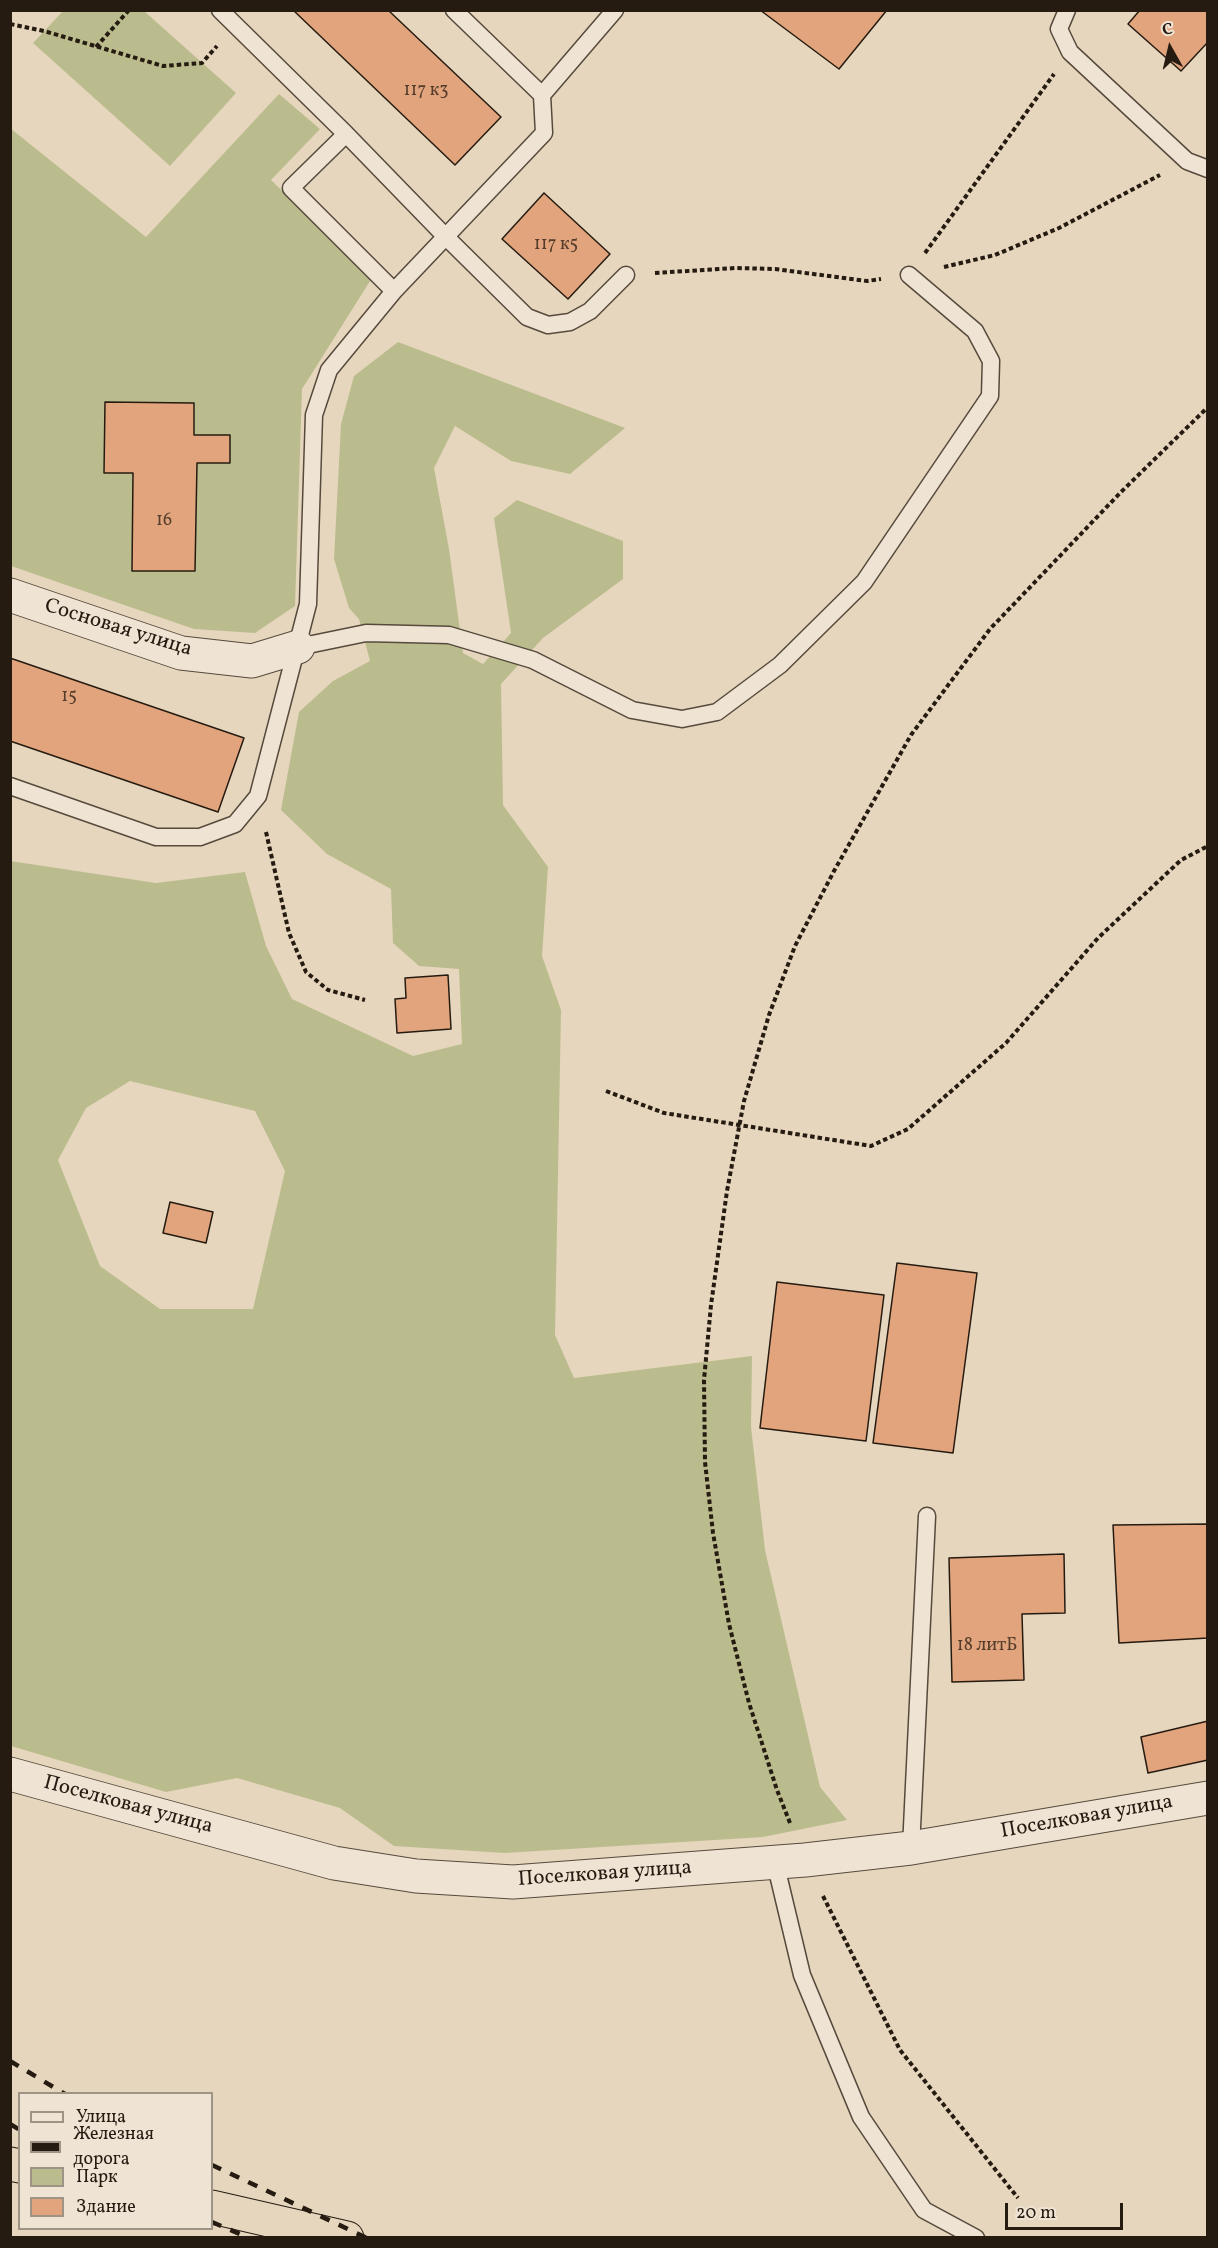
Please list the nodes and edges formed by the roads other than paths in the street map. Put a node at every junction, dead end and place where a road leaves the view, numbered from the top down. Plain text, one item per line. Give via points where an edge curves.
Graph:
1 (220, 10) edge
2 (454, 10) edge
3 (615, 10) edge
4 (1067, 10) edge
5 (542, 95) junction
6 (346, 134) junction
7 (1208, 169) edge
8 (445, 236) junction
9 (626, 275) dead end
10 (909, 275) road end
11 (394, 291) junction
12 (10, 595) edge
13 (297, 647) junction
14 (10, 786) edge
15 (927, 1516) dead end
16 (10, 1774) edge
17 (1208, 1798) edge
18 (911, 1848) junction
19 (790, 1861) junction
20 (213, 2207) edge
21 (347, 2238) edge
22 (976, 2238) edge

1 - 6 lane
2 - 5 lane
3 - 5 lane
4 - 7 lane via 1059,29 1070,52 1187,161
5 - 8 lane via 544,133
6 - 8 lane
6 - 11 lane via 291,188
8 - 9 lane via 527,317 548,325 570,322 590,311
8 - 11 lane
10 - 13 lane via 975,331 991,361 990,396 864,582 780,665 717,712 682,719 632,710 533,660 449,635 366,633
11 - 13 lane via 329,370 314,415 308,604
12 - 13 street, Сосновая улица via 181,653 252,661
13 - 14 lane via 258,796 236,824 200,837 156,837
15 - 18 lane
16 - 19 street, Поселковая улица via 334,1863 416,1876 513,1882
17 - 18 street, Поселковая улица
18 - 19 street, Поселковая улица
19 - 22 lane via 802,1975 861,2117 924,2210
20 - 21 highway

